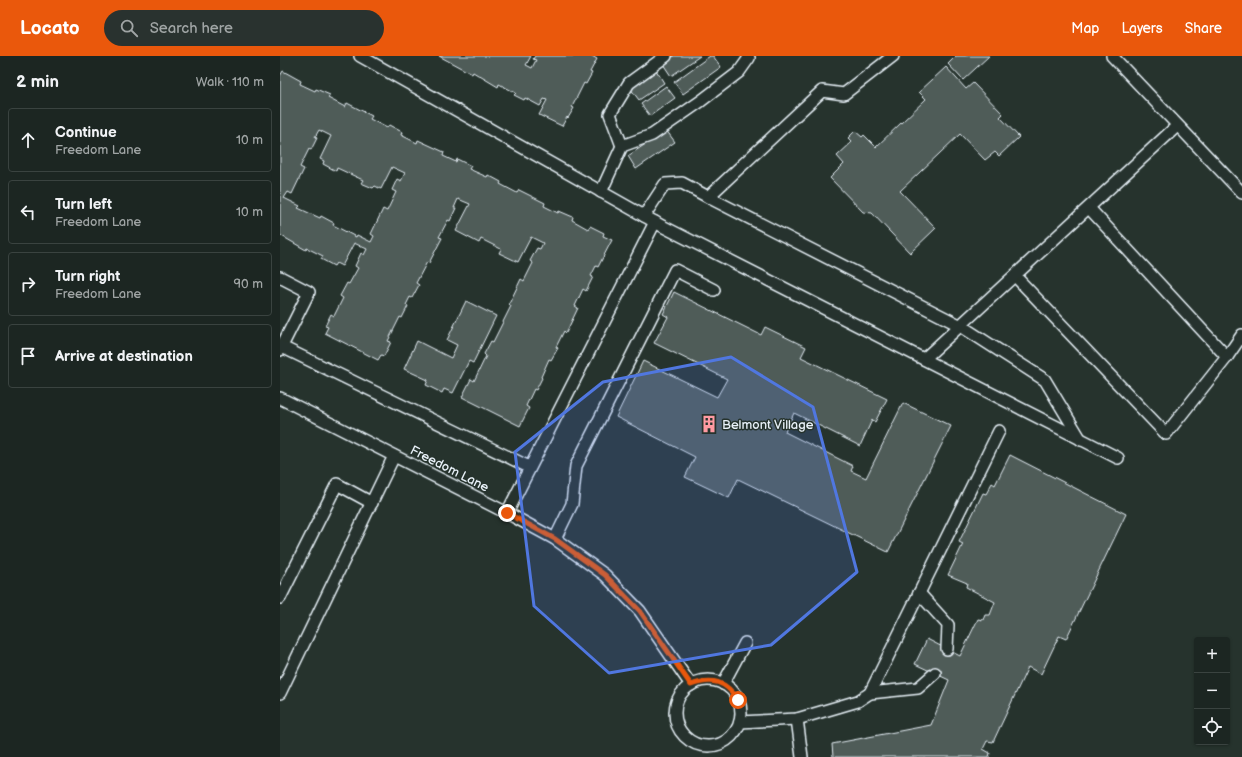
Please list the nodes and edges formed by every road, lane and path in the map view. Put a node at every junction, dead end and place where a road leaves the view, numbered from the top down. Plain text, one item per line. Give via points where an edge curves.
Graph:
1 (360, 56) edge
2 (666, 56) edge
3 (748, 56) edge
4 (893, 56) edge
5 (1112, 56) edge
6 (1177, 126) junction
7 (622, 146) junction
8 (601, 192) junction
9 (1242, 193) edge
10 (708, 197) junction
11 (1089, 208) junction
12 (644, 216) junction
13 (655, 222) junction
14 (1015, 276) junction
15 (280, 277) edge
16 (714, 290) dead end
17 (961, 326) junction
18 (1242, 335) edge
19 (280, 347) edge
20 (1226, 357) junction
21 (924, 359) junction
22 (280, 398) edge
23 (999, 431) dead end
24 (1081, 440) junction
25 (394, 456) junction
26 (1118, 458) dead end
27 (529, 467) junction
28 (372, 503) junction
29 (507, 513) junction
30 (555, 539) junction
31 (919, 593) junction
32 (280, 598) edge
33 (745, 643) dead end
34 (947, 649) dead end
35 (935, 673) dead end
36 (283, 681) edge
37 (723, 684) junction
38 (691, 685) junction
39 (280, 693) edge
40 (870, 693) junction
41 (797, 719) junction
42 (740, 722) junction
43 (802, 757) edge

1 - 8 lane
2 - 7 lane via 629,83 610,114
3 - 7 lane via 739,72 701,102 652,135
4 - 10 lane via 844,94 822,91
5 - 6 lane
6 - 9 lane
6 - 11 lane
7 - 8 lane
8 - 12 lane
10 - 12 lane via 682,183 664,184
10 - 17 lane
11 - 14 lane
11 - 20 lane
12 - 13 lane
13 - 21 lane
13 - 27 lane
14 - 17 lane
14 - 20 lane via 1166,434
15 - 19 lane via 309,292
16 - 30 lane via 675,270 576,466 572,504
17 - 21 lane
17 - 24 lane via 1045,380
18 - 20 lane
19 - 27 lane
21 - 24 lane
22 - 25 lane, Freedom Lane
23 - 31 lane
24 - 26 lane
25 - 28 lane
25 - 29 lane, Freedom Lane
27 - 29 lane
28 - 32 lane via 337,484
28 - 36 lane
29 - 30 lane, Freedom Lane
30 - 38 lane, Freedom Lane via 605,575 640,611
31 - 34 lane via 948,625
31 - 40 lane
33 - 37 lane
35 - 40 lane via 918,688
36 - 39 lane
37 - 38 lane via 713,680
37 - 42 lane via 738,700
38 - 42 lane via 677,700 674,711 680,731 687,740 696,745 718,745 728,740
40 - 41 lane via 858,701
41 - 42 lane
41 - 43 lane

